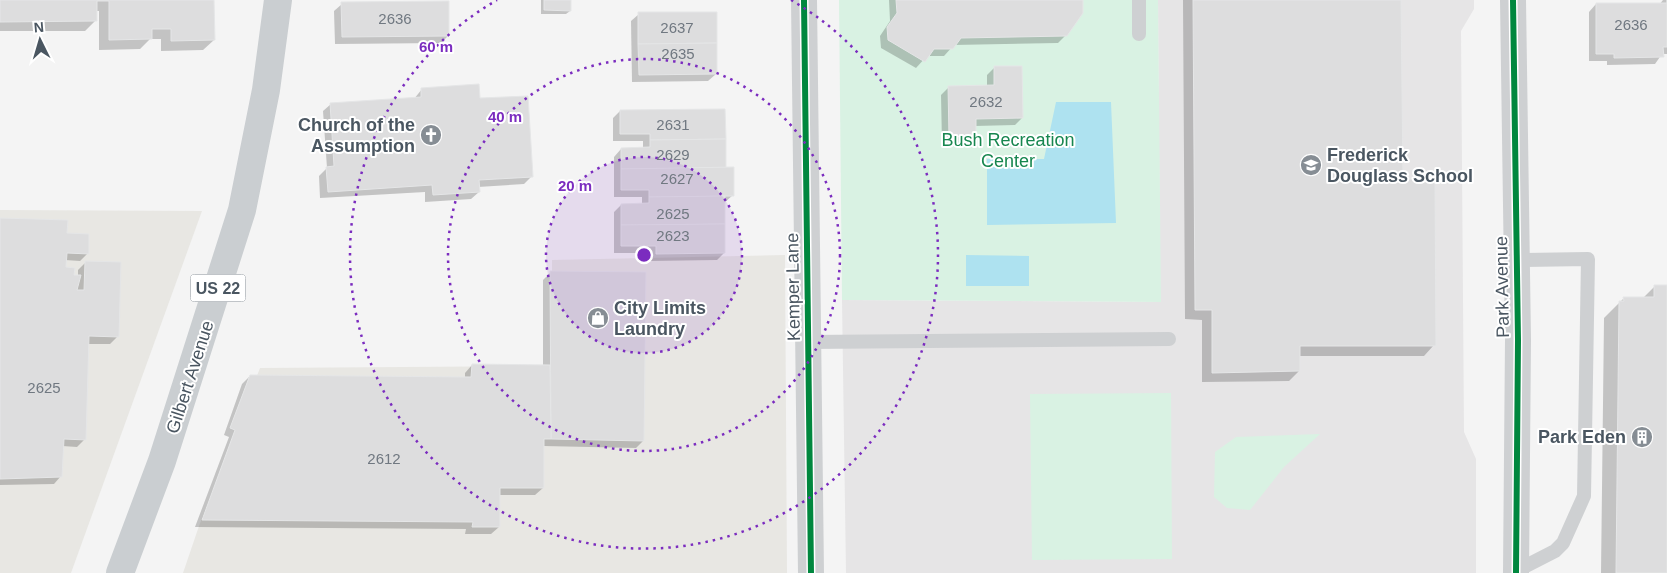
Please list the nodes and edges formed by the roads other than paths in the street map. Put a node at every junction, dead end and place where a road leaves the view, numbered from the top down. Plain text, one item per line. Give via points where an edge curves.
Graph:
1 (278, 0) edge
2 (804, 0) edge
3 (1139, 0) edge
4 (1513, 0) edge
5 (1139, 34) dead end
6 (1516, 260) junction
7 (1169, 339) dead end
8 (808, 342) junction
9 (1516, 572) edge
10 (120, 573) edge
11 (811, 573) edge

1 - 10 main road, Gilbert Avenue / US 22 via 266,90 242,210 162,461
2 - 8 street, Kemper Lane
3 - 5 lane
4 - 6 street, Park Avenue
6 - 9 street, Park Avenue
6 - 9 lane via 1588,259 1584,496 1563,543 1555,551
7 - 8 lane
8 - 11 street, Kemper Lane

